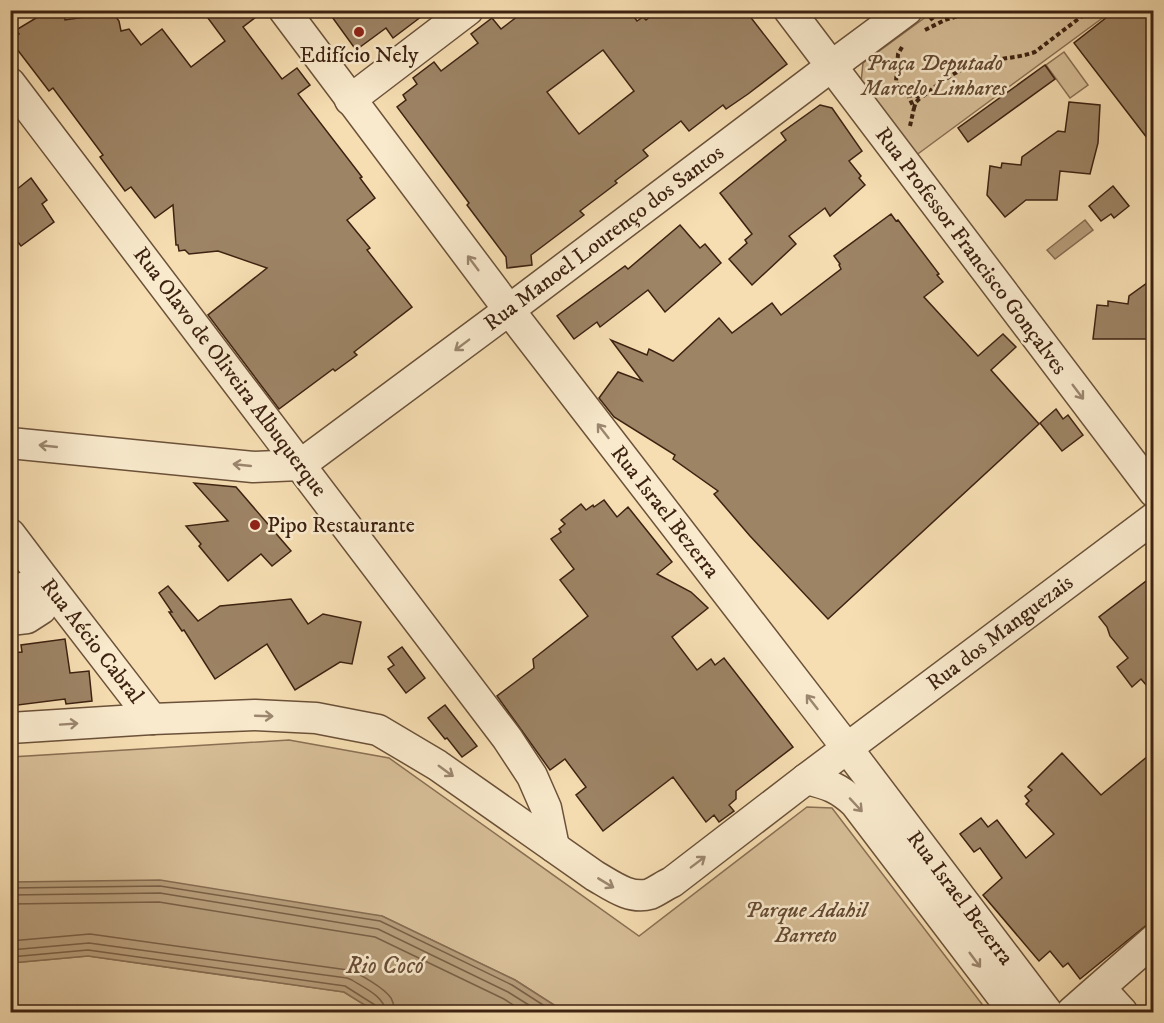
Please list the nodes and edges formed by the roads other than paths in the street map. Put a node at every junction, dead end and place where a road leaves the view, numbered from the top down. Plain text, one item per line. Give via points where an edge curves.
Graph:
1 (284, 10) edge
2 (468, 10) edge
3 (789, 10) edge
4 (913, 30) edge
5 (831, 66) junction
6 (10, 83) edge
7 (350, 100) junction
8 (509, 310) junction
9 (10, 443) edge
10 (300, 465) junction
11 (1154, 492) edge
12 (1154, 518) edge
13 (10, 534) edge
14 (36, 594) edge
15 (10, 620) edge
16 (152, 719) junction
17 (10, 728) edge
18 (847, 748) junction
19 (806, 779) junction
20 (554, 847) junction
21 (1154, 940) edge
22 (1100, 988) junction
23 (1014, 1012) edge
24 (1047, 1012) edge
25 (1072, 1012) edge
26 (1122, 1012) edge

1 - 7 street, Rua Israel Bezerra
2 - 7 street
3 - 5 street, Rua Professor Francisco Gonçalves
4 - 5 street, Rua Manoel Lourenço dos Santos
5 - 8 street, Rua Manoel Lourenço dos Santos
5 -> 11 street, Rua Professor Francisco Gonçalves
6 - 10 street, Rua Olavo de Oliveira Albuquerque
8 -> 7 street, Rua Israel Bezerra
8 -> 10 street, Rua Manoel Lourenço dos Santos
18 -> 8 street, Rua Israel Bezerra
10 -> 9 street via 253,467
10 - 20 street, Rua Olavo de Oliveira Albuquerque via 507,738 532,776 546,808
12 - 18 street, Rua dos Manguezais
13 - 14 street, Rua Aécio Cabral
14 - 15 street via 27,618
14 - 16 street, Rua Aécio Cabral
17 -> 16 street, Rua dos Manguezais
16 -> 20 street, Rua dos Manguezais via 255,715 316,718 378,730 437,765
18 - 19 street, Rua dos Manguezais
18 - 24 street, Rua Israel Bezerra
20 -> 19 street, Rua dos Manguezais via 621,892 649,894 672,882
19 -> 23 street, Rua Israel Bezerra via 827,783 855,803
21 - 22 street
22 - 25 street
22 - 26 street

